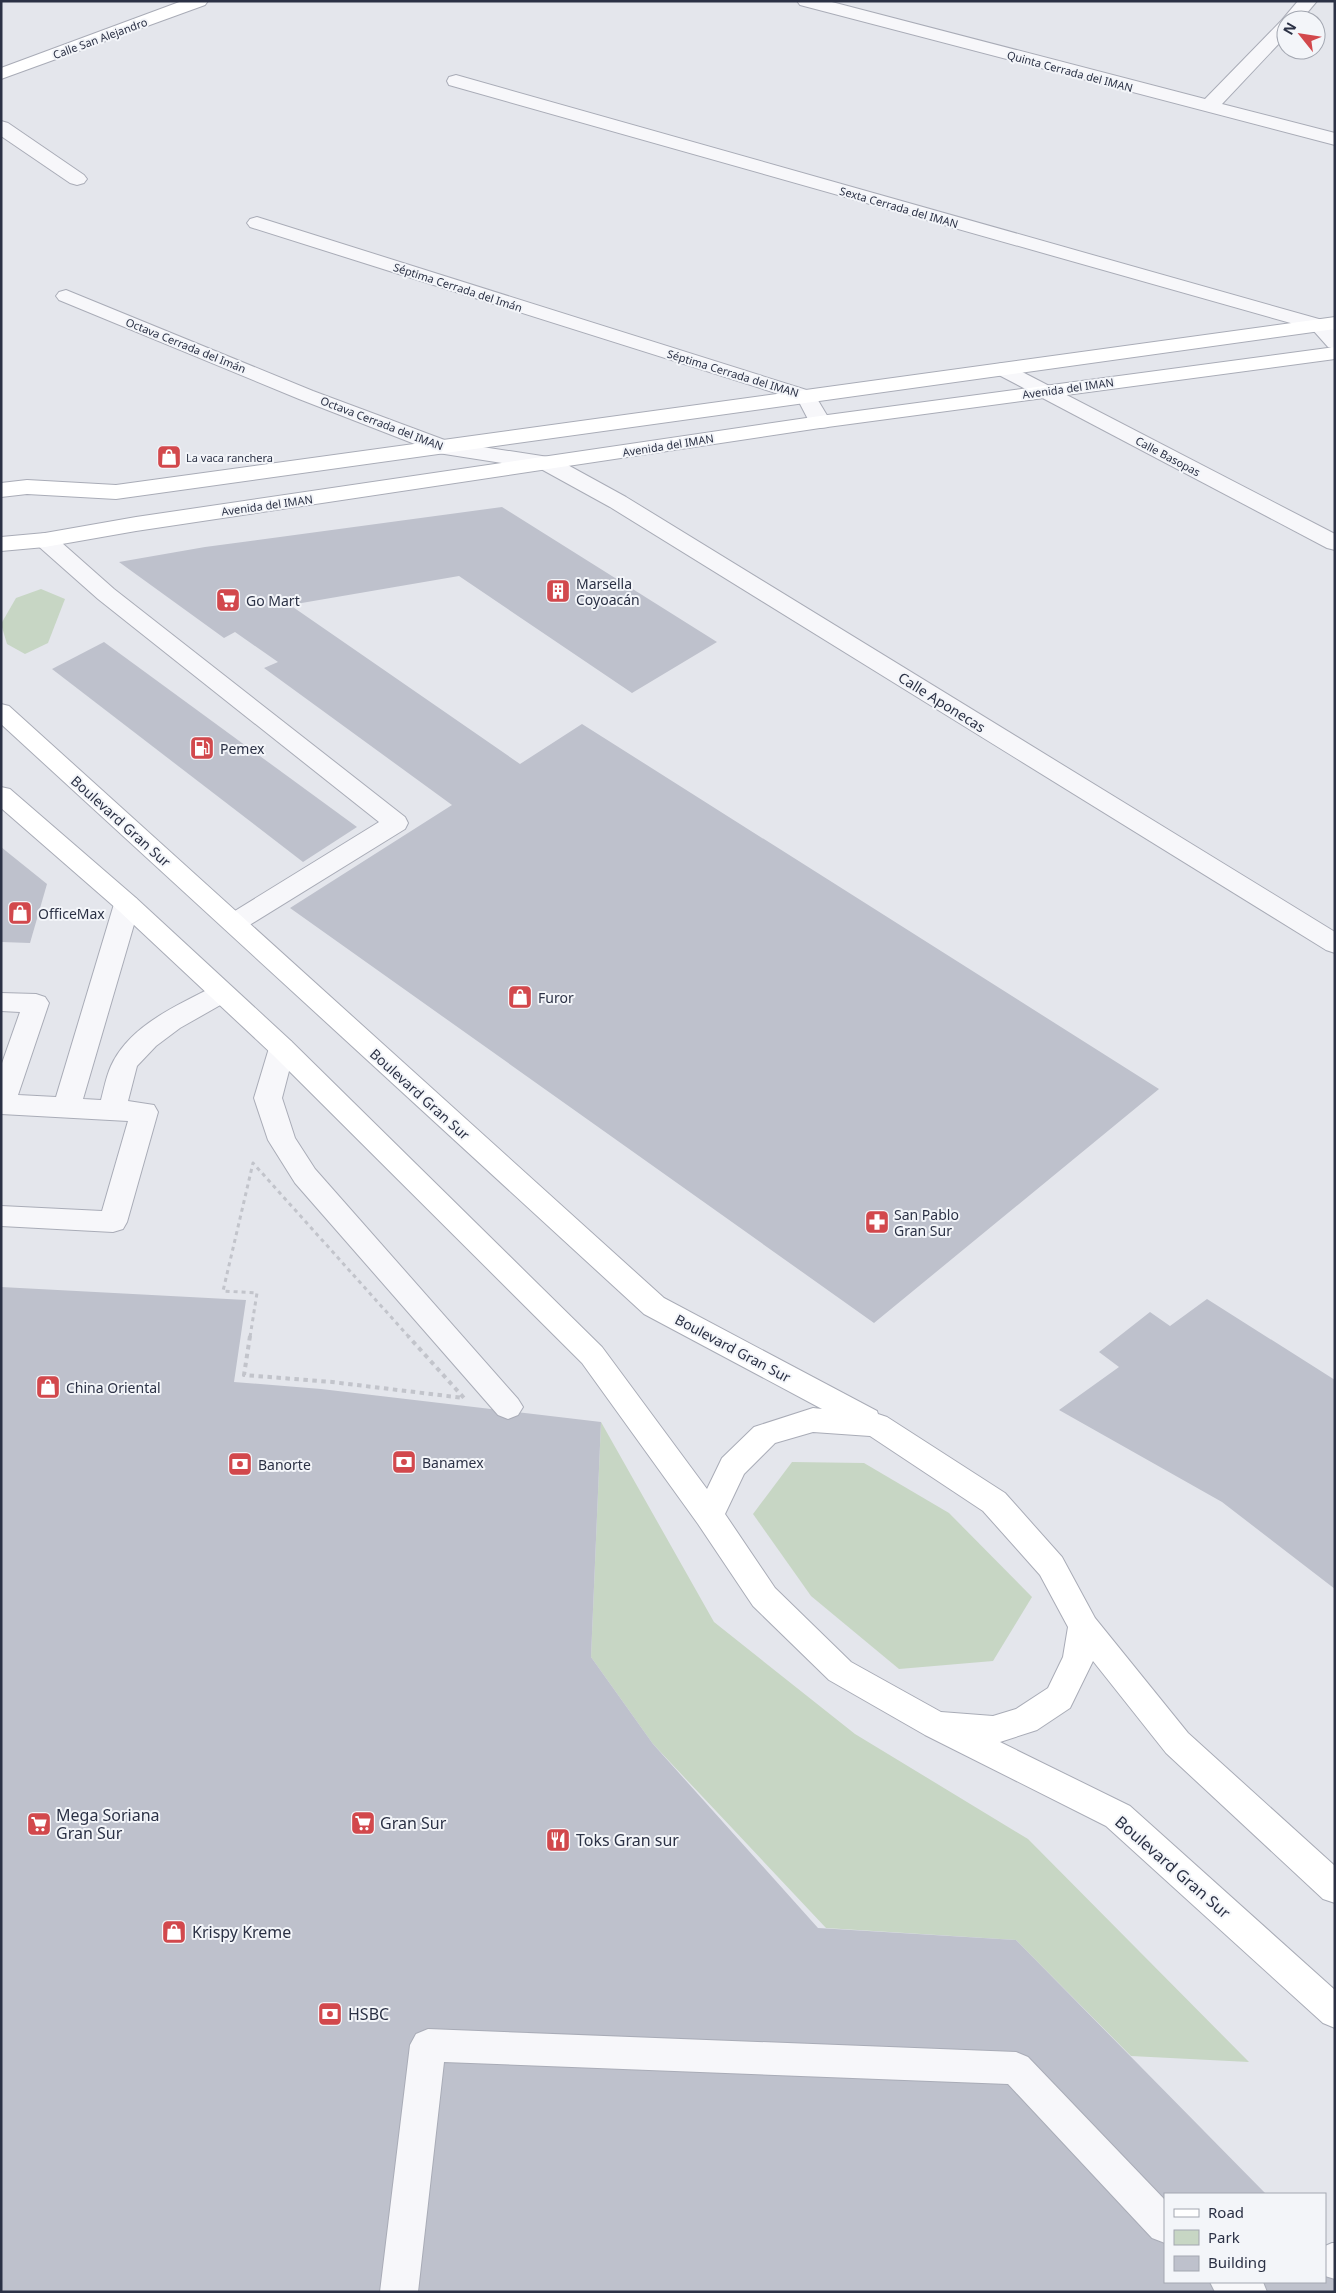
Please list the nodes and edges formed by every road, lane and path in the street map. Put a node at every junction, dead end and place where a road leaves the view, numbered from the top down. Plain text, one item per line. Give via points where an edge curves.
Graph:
1 (199, 1) edge
2 (806, 1) edge
3 (1276, 36) edge
4 (1, 74) edge
5 (456, 81) dead end
6 (1208, 107) junction
7 (1, 127) edge
8 (1335, 139) edge
9 (77, 179) dead end
10 (257, 223) dead end
11 (66, 296) dead end
12 (1327, 324) edge
13 (1335, 343) edge
14 (660, 350) joint
15 (1335, 352) edge
16 (1002, 369) junction
17 (1044, 391) junction
18 (306, 395) joint
19 (806, 396) junction
20 (820, 422) junction
21 (446, 448) junction
22 (547, 464) junction
23 (1, 490) edge
24 (45, 540) junction
25 (1335, 543) edge
26 (1, 544) edge
27 (1, 711) edge
28 (1, 795) edge
29 (127, 904) junction
30 (234, 923) junction
31 (1335, 944) edge
32 (222, 993) junction
33 (1, 1002) edge
34 (282, 1048) junction
35 (2, 1104) edge
36 (67, 1108) junction
37 (113, 1110) junction
38 (1, 1216) edge
39 (257, 1293) joint
40 (508, 1407) dead end
41 (876, 1424) junction
42 (709, 1515) junction
43 (1084, 1627) junction
44 (936, 1725) junction
45 (1335, 1888) edge
46 (1335, 2012) edge
47 (1164, 2225) edge
48 (1230, 2283) edge
49 (398, 2292) edge
50 (1250, 2292) edge

1 - 4 street, Calle San Alejandro
2 - 6 street, Quinta Cerrada del IMAN
3 - 6 street
5 - 12 street, Sexta Cerrada del IMAN
6 - 8 street, Quinta Cerrada del IMAN
7 - 9 street
10 - 14 street, Séptima Cerrada del Imán
11 - 18 street, Octava Cerrada del Imán
12 - 13 street
12 - 16 street
14 - 19 street, Séptima Cerrada del IMAN
15 - 17 street, Avenida del IMAN
16 - 17 street, Calle Basopas
16 - 19 street
17 - 20 street, Avenida del IMAN
17 - 25 street, Calle Basopas
18 - 21 street, Octava Cerrada del IMAN
19 - 20 street, Séptima Cerrada del IMAN
19 - 21 street
20 - 22 street, Avenida del IMAN
21 - 22 street, Octava Cerrada del IMAN
21 - 23 street via 116,492 27,487
22 - 24 street, Avenida del IMAN
22 - 31 street, Calle Aponecas via 626,508
24 - 26 street, Avenida del IMAN
24 - 30 street via 106,594 396,824
27 - 30 street, Boulevard Gran Sur
28 - 29 street
29 - 32 street
29 - 36 street
30 - 41 street, Boulevard Gran Sur via 654,1306
32 - 34 street
32 - 37 street via 191,1008 154,1033 126,1062
33 - 35 street via 36,1003
34 - 40 street via 268,1098 282,1140 304,1176
34 - 42 street via 592,1355
35 - 36 street
36 - 37 street
37 - 38 street via 144,1112 113,1222
39 - 39 path via 244,1375 464,1398 253,1162 223,1291
41 - 42 street via 813,1420 766,1435 733,1466
41 - 43 street, Boulevard Gran Sur via 994,1502 1051,1566
42 - 44 street, Boulevard Gran Sur via 764,1597 840,1671
43 - 44 street via 1079,1657 1059,1698 1026,1720 993,1730
43 - 45 street via 1177,1743
44 - 46 street, Boulevard Gran Sur via 1118,1816
47 - 49 street via 1016,2068 428,2044
48 - 50 street

